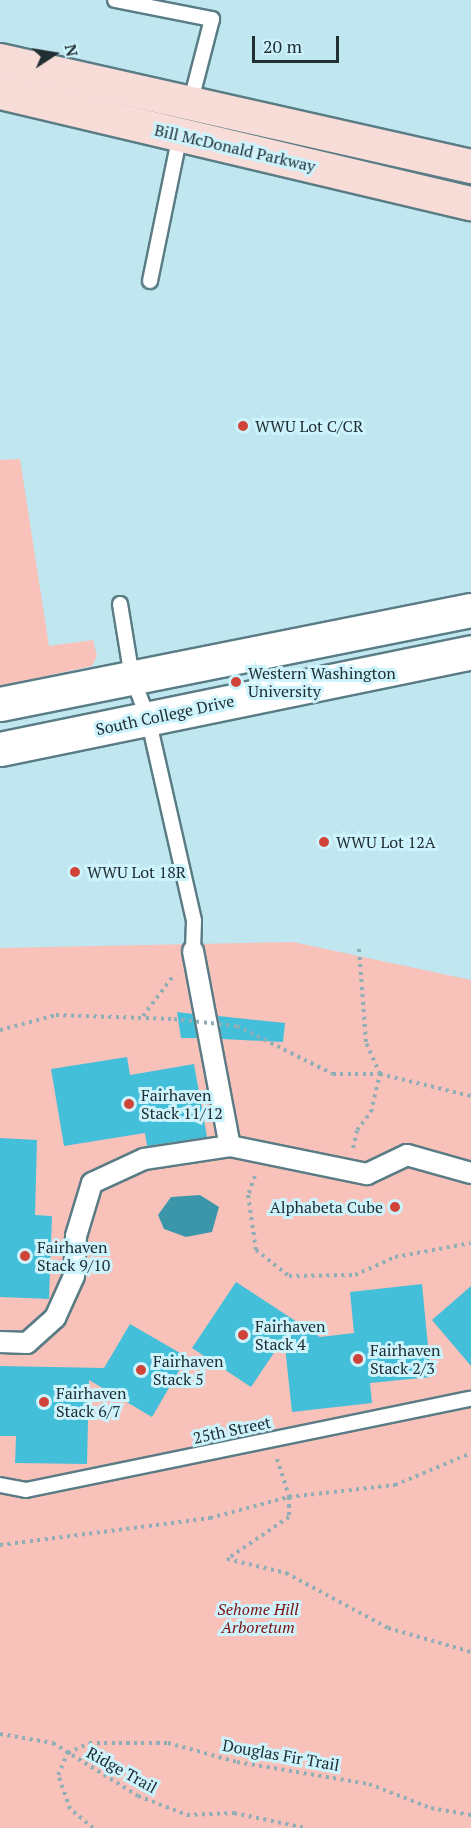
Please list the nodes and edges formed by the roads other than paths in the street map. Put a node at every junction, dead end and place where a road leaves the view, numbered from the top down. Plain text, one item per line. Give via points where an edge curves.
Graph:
1 (115, 0) edge
2 (0, 60) edge
3 (0, 92) edge
4 (190, 104) junction
5 (180, 135) junction
6 (471, 166) edge
7 (471, 203) edge
8 (150, 281) dead end
9 (120, 604) dead end
10 (471, 610) edge
11 (471, 651) edge
12 (132, 677) junction
13 (0, 704) edge
14 (148, 718) junction
15 (0, 749) edge
16 (193, 951) joint
17 (230, 1146) junction
18 (471, 1173) edge
19 (0, 1342) edge
20 (471, 1399) edge
21 (0, 1485) edge

1 - 4 lane via 212,19
2 - 4 main road, Bill McDonald Parkway
3 - 5 main road, Bill McDonald Parkway
4 - 6 main road, Bill McDonald Parkway
5 - 7 main road, Bill McDonald Parkway
5 - 8 lane
9 - 12 lane
10 - 12 street
11 - 14 street, South College Drive
12 - 13 street
12 - 14 lane
14 - 15 street, South College Drive
14 - 16 lane via 194,921
16 - 17 street
17 - 18 street via 367,1174 407,1155
17 - 19 street via 144,1159 92,1183 76,1236 74,1276 55,1318 27,1343
20 - 21 lane, 25th Street via 26,1490

